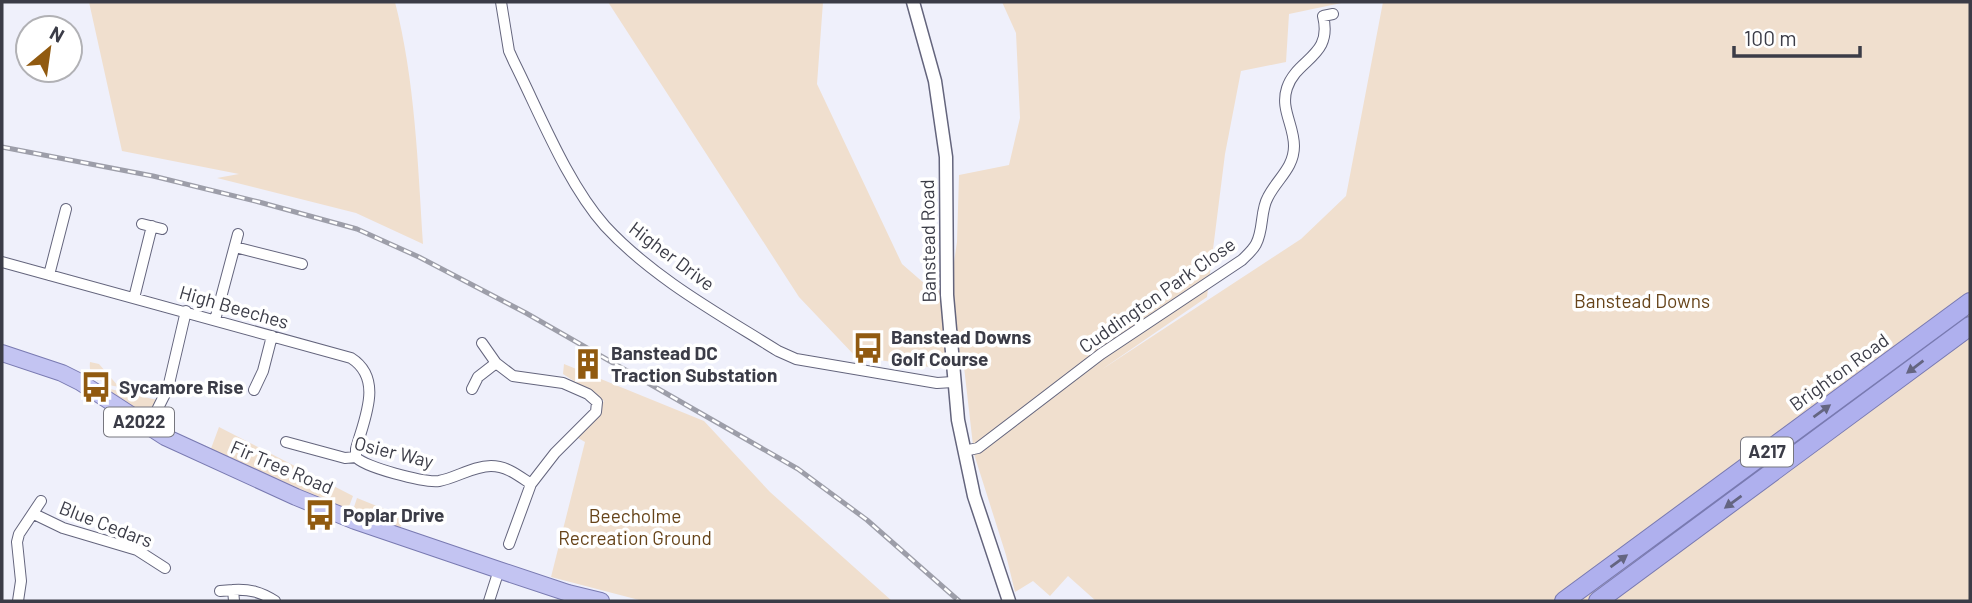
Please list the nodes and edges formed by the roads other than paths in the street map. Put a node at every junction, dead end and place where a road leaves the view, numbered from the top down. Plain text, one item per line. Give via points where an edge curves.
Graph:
1 (501, 2) edge
2 (913, 2) edge
3 (1333, 14) dead end
4 (66, 209) dead end
5 (152, 226) dead end
6 (238, 234) dead end
7 (235, 247) junction
8 (2, 262) edge
9 (302, 264) dead end
10 (49, 275) junction
11 (134, 298) junction
12 (1970, 302) edge
13 (186, 311) junction
14 (215, 320) junction
15 (1970, 326) edge
16 (272, 336) junction
17 (482, 343) dead end
18 (2, 353) edge
19 (496, 363) junction
20 (953, 382) junction
21 (472, 389) dead end
22 (254, 390) dead end
23 (148, 428) junction
24 (286, 442) dead end
25 (964, 451) junction
26 (356, 457) junction
27 (531, 484) junction
28 (41, 501) dead end
29 (34, 514) junction
30 (509, 544) dead end
31 (165, 568) dead end
32 (499, 570) junction
33 (220, 591) dead end
34 (234, 596) edge
35 (18, 601) edge
36 (275, 601) edge
37 (489, 601) edge
38 (601, 601) edge
39 (1009, 601) edge
40 (1564, 601) edge
41 (1598, 601) edge

1 - 20 street, Higher Drive via 514,62 572,177 591,208 623,244 661,275 796,359
2 - 20 street, Banstead Road via 934,81 946,157 946,271
3 - 25 street, Cuddington Park Close via 1323,16 1324,42 1290,80 1284,106 1294,153 1265,202 1256,244 1242,260 1101,354 978,448
4 - 10 street
5 - 11 street
6 - 7 street
7 - 9 street
7 - 14 street
8 - 10 street, High Beeches
10 - 11 street, High Beeches
11 - 13 street, High Beeches
40 -> 12 highway, Brighton Road / A217
13 - 14 street, High Beeches
13 - 23 street via 168,388
14 - 16 street, High Beeches
15 -> 41 highway, A217
16 - 22 street
16 - 26 street, High Beeches via 351,358 364,371 371,392
17 - 19 street
18 - 23 main road, Fir Tree Road / A2022 via 80,382
19 - 21 street via 478,377
19 - 27 street via 513,376 574,387 597,402 596,412
20 - 25 street, Banstead Road
23 - 32 main road, Fir Tree Road / A2022 via 326,509
24 - 26 street, Osier Way
25 - 39 street, Banstead Road
26 - 27 street, Osier Way via 364,464 424,480 492,466
27 - 30 street
28 - 29 street, Blue Cedars
29 - 31 street, Blue Cedars via 63,528 138,550
29 - 35 street, Blue Cedars via 17,542
32 - 37 street
32 - 38 main road, Fir Tree Road / A2022
33 - 34 street
34 - 36 street via 259,592

